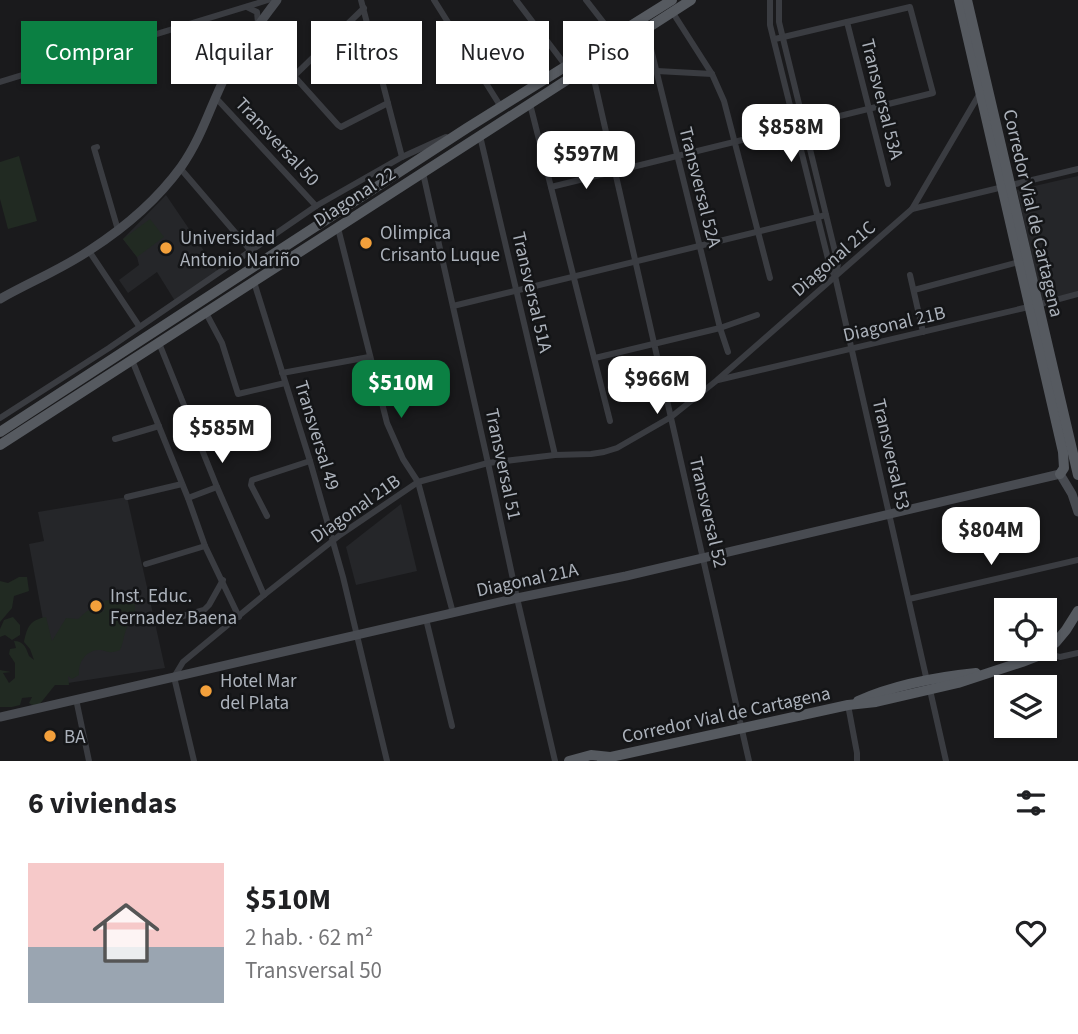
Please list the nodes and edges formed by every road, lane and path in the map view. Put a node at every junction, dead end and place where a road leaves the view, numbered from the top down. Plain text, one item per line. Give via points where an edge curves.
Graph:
1 (268, 0) edge
2 (277, 0) edge
3 (362, 0) edge
4 (434, 0) edge
5 (516, 0) edge
6 (586, 0) edge
7 (672, 0) edge
8 (691, 0) edge
9 (770, 0) edge
10 (779, 0) edge
11 (959, 0) edge
12 (967, 0) edge
13 (246, 3) edge
14 (364, 8) junction
15 (673, 13) junction
16 (259, 21) edge
17 (261, 21) edge
18 (602, 21) edge
19 (638, 21) edge
20 (847, 22) junction
21 (654, 24) edge
22 (778, 38) junction
23 (654, 60) edge
24 (563, 62) edge
25 (563, 68) edge
26 (657, 71) junction
27 (712, 74) junction
28 (0, 82) edge
29 (563, 83) edge
30 (222, 84) edge
31 (595, 84) edge
32 (980, 93) junction
33 (216, 98) junction
34 (388, 103) junction
35 (530, 104) junction
36 (501, 107) junction
37 (869, 108) junction
38 (804, 124) junction
39 (795, 126) junction
40 (467, 128) junction
41 (480, 136) junction
42 (735, 141) junction
43 (97, 147) dead end
44 (677, 155) junction
45 (402, 156) junction
46 (180, 168) junction
47 (1078, 169) edge
48 (615, 170) junction
49 (423, 173) junction
50 (888, 184) dead end
51 (551, 187) junction
52 (1006, 187) junction
53 (316, 206) junction
54 (912, 209) junction
55 (826, 215) junction
56 (818, 218) junction
57 (338, 228) junction
58 (118, 230) junction
59 (758, 231) junction
60 (700, 246) junction
61 (89, 251) junction
62 (251, 251) junction
63 (636, 262) junction
64 (1019, 262) junction
65 (910, 275) dead end
66 (574, 276) junction
67 (835, 276) junction
68 (770, 278) dead end
69 (254, 282) junction
70 (517, 290) junction
71 (914, 290) junction
72 (1078, 294) edge
73 (0, 299) edge
74 (453, 306) junction
75 (1033, 306) junction
76 (206, 313) junction
77 (757, 315) dead end
78 (139, 326) junction
79 (720, 328) junction
80 (923, 332) junction
81 (159, 343) junction
82 (654, 343) junction
83 (852, 349) junction
84 (728, 352) dead end
85 (369, 357) junction
86 (595, 358) junction
87 (132, 360) junction
88 (282, 373) junction
89 (716, 381) junction
90 (285, 383) junction
91 (671, 417) junction
92 (0, 418) edge
93 (610, 421) dead end
94 (159, 426) junction
95 (0, 432) edge
96 (115, 439) dead end
97 (0, 445) edge
98 (555, 455) junction
99 (310, 461) junction
100 (488, 463) junction
101 (1078, 473) edge
102 (1060, 474) junction
103 (418, 482) junction
104 (182, 484) junction
105 (217, 487) junction
106 (127, 497) dead end
107 (188, 498) junction
108 (1078, 512) edge
109 (890, 514) junction
110 (267, 516) dead end
111 (333, 541) junction
112 (205, 546) junction
113 (703, 558) junction
114 (1078, 560) edge
115 (146, 564) dead end
116 (223, 580) junction
117 (264, 595) junction
118 (517, 598) junction
119 (909, 599) junction
120 (1078, 611) edge
121 (453, 613) junction
122 (239, 617) junction
123 (426, 619) junction
124 (162, 622) dead end
125 (358, 635) junction
126 (1057, 639) edge
127 (1078, 653) edge
128 (1057, 656) edge
129 (1026, 661) edge
130 (174, 677) junction
131 (929, 685) junction
132 (76, 699) junction
133 (848, 705) junction
134 (0, 717) edge
135 (453, 726) dead end
136 (742, 728) junction
137 (607, 759) edge
138 (89, 761) edge
139 (192, 761) edge
140 (387, 761) edge
141 (555, 761) edge
142 (569, 761) edge
143 (750, 761) edge
144 (857, 761) edge
145 (946, 761) edge

1 - 13 street
2 - 17 street
3 - 14 street
4 - 36 street
5 - 24 street
6 - 18 street
7 - 19 main road, Diagonal 22
8 - 15 main road, Diagonal 22
9 - 22 street, Transversal 53 via 771,25
10 - 22 street, Transversal 53
11 - 32 main road, Corredor Vial de Cartagena
12 - 52 main road, Corredor Vial de Cartagena
13 - 16 street via 257,12
13 - 28 street
14 - 34 street
14 - 34 street via 294,76 341,127
15 - 21 main road, Diagonal 22
15 - 27 street
20 - 22 street
20 - 37 street, Transversal 53A
20 - 37 street via 910,7 933,93
22 - 38 street, Transversal 53
22 - 39 street, Transversal 53
23 - 26 street, Transversal 52A
25 - 36 main road, Diagonal 22
26 - 27 street
26 - 44 street, Transversal 52A
27 - 42 street
29 - 35 main road, Diagonal 22
30 - 33 street
31 - 48 street, Transversal 52
32 - 52 main road, Corredor Vial de Cartagena
32 - 54 street, Diagonal 21C
33 - 46 street
33 - 53 street, Transversal 50
34 - 45 street
35 - 41 main road, Diagonal 22
35 - 51 street
36 - 40 main road, Diagonal 22
37 - 38 street
37 - 50 street, Transversal 53A
38 - 39 street
38 - 55 street, Transversal 53
39 - 42 street
39 - 56 street, Transversal 53
40 - 45 street
40 - 95 main road, Diagonal 22
41 - 49 main road, Diagonal 22
41 - 70 street, Transversal 51A
42 - 44 street
42 - 59 street
43 - 58 street
44 - 48 street
44 - 60 street, Transversal 52A
45 - 53 street
46 - 58 street via 152,201
46 - 62 street
47 - 52 street
48 - 51 street
48 - 63 street, Transversal 52
49 - 57 main road, Diagonal 22
49 - 74 street, Transversal 51
51 - 66 street
52 - 54 street
52 - 64 main road, Corredor Vial de Cartagena
52 - 75 main road, Corredor Vial de Cartagena
53 - 62 street
54 - 67 street, Diagonal 21C
55 - 56 street, Diagonal 21C
55 - 67 street, Transversal 53 via 838,264
56 - 59 street, Diagonal 21C
56 - 67 street, Transversal 53
57 - 69 main road, Diagonal 22
57 - 85 street
58 - 61 street
59 - 60 street, Diagonal 21C
59 - 68 street
60 - 63 street, Diagonal 21C
60 - 79 street, Transversal 52A
61 - 73 street
61 - 78 street
62 - 78 street
63 - 66 street, Diagonal 21C
63 - 82 street, Transversal 52
64 - 71 street
64 - 75 main road, Corredor Vial de Cartagena
65 - 71 street
66 - 70 street, Diagonal 21C
66 - 86 street
67 - 83 street, Transversal 53
67 - 89 street, Diagonal 21C
69 - 76 main road, Diagonal 22
69 - 88 street, Transversal 49
70 - 74 street, Diagonal 21C
70 - 98 street, Transversal 51A
71 - 80 street
72 - 75 street, Diagonal 21B
74 - 100 street, Transversal 51
75 - 80 street, Diagonal 21B
75 - 101 main road, Corredor Vial de Cartagena
75 - 102 main road, Corredor Vial de Cartagena via 1064,460
76 - 81 main road, Diagonal 22
76 - 90 street via 222,343 238,394
77 - 79 street
78 - 92 street
79 - 82 street
79 - 84 street, Transversal 52A
80 - 83 street, Diagonal 21B
81 - 87 main road, Diagonal 22
81 - 105 street
82 - 86 street
82 - 91 street, Transversal 52
83 - 89 street, Diagonal 21B
83 - 109 street, Transversal 53
85 - 88 street
85 - 103 street via 387,423
86 - 93 street
87 - 94 street
87 - 97 main road, Diagonal 22
88 - 90 street, Transversal 49
89 - 91 street, Diagonal 21C
90 - 99 street, Transversal 49
91 - 98 street, Diagonal 21B via 617,448
91 - 113 street, Transversal 52
94 - 96 street
94 - 104 street
98 - 100 street, Diagonal 21B
99 - 110 street via 252,480
99 - 111 street, Transversal 49
100 - 103 street, Diagonal 21B
100 - 118 street, Transversal 51
102 - 108 street
102 - 109 street, Diagonal 21A
103 - 111 street, Diagonal 21B
103 - 121 street
104 - 106 street
104 - 107 street
105 - 107 street
105 - 117 street
107 - 112 street
109 - 113 street, Diagonal 21A
109 - 119 street, Transversal 53
111 - 117 street, Diagonal 21B
111 - 125 street, Transversal 49
112 - 115 street
112 - 116 street
113 - 118 street, Diagonal 21A
113 - 136 street, Transversal 52
114 - 119 street
116 - 122 street
116 - 124 street via 204,610
117 - 122 street, Diagonal 21B
118 - 121 street, Diagonal 21A
118 - 141 street, Transversal 51
119 - 131 street, Transversal 53
120 - 126 main road, Corredor Vial de Cartagena
121 - 123 street, Diagonal 21A
122 - 130 street, Diagonal 21B via 183,662
123 - 125 street, Diagonal 21A
123 - 135 street
125 - 130 street, Diagonal 21A
125 - 140 street, Transversal 49
127 - 128 street
129 - 131 main road, Corredor Vial de Cartagena
130 - 132 street, Diagonal 21A
130 - 139 street
131 - 133 main road, Corredor Vial de Cartagena via 876,693
131 - 145 street, Transversal 53
132 - 134 street, Diagonal 21A
132 - 138 street
133 - 136 main road, Corredor Vial de Cartagena
133 - 144 street
136 - 137 main road, Corredor Vial de Cartagena
136 - 143 street, Transversal 52
137 - 142 main road, Corredor Vial de Cartagena via 591,755

